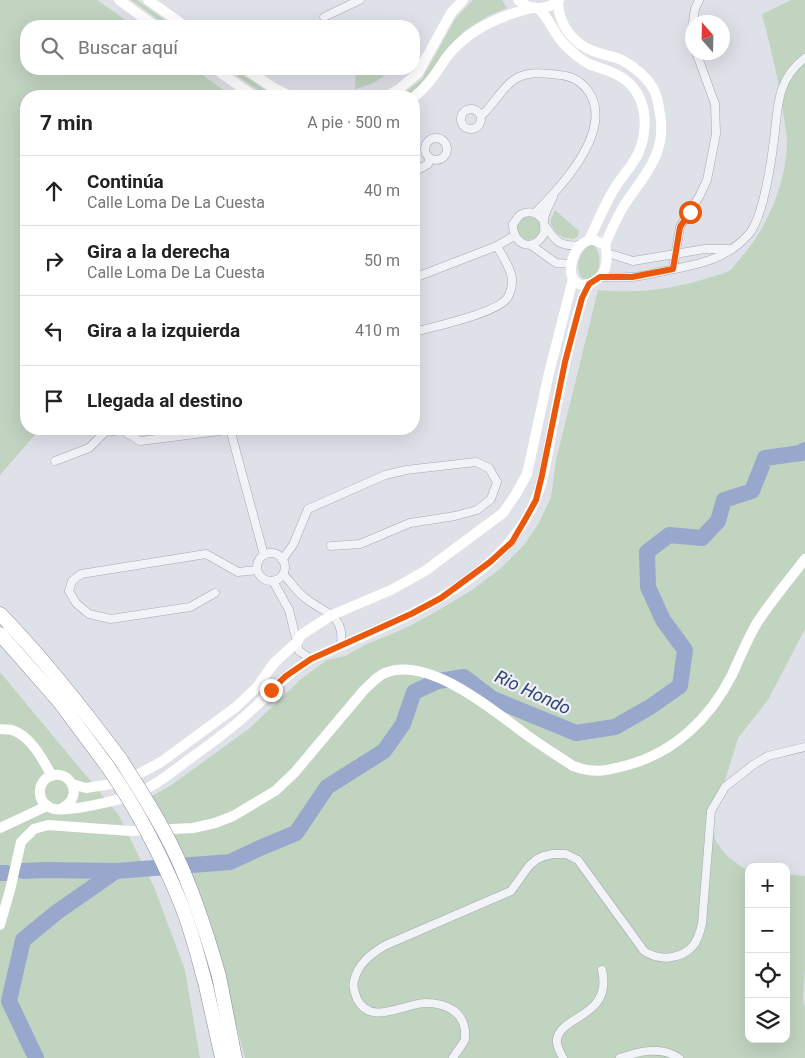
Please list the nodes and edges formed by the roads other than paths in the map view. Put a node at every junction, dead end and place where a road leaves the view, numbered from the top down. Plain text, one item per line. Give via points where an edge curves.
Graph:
1 (119, 0) edge
2 (148, 0) edge
3 (360, 0) edge
4 (463, 0) edge
5 (518, 0) edge
6 (559, 0) edge
7 (699, 0) edge
8 (535, 8) junction
9 (694, 15) edge
10 (324, 17) dead end
11 (147, 20) edge
12 (176, 20) edge
13 (805, 58) edge
14 (699, 60) edge
15 (420, 69) edge
16 (224, 75) edge
17 (254, 75) edge
18 (416, 75) edge
19 (245, 90) edge
20 (278, 90) edge
21 (398, 90) edge
22 (420, 92) edge
23 (481, 116) dead end
24 (430, 159) dead end
25 (420, 169) edge
26 (555, 191) junction
27 (535, 213) junction
28 (544, 223) junction
29 (514, 236) junction
30 (584, 243) junction
31 (531, 244) junction
32 (497, 246) junction
33 (606, 249) junction
34 (733, 249) junction
35 (676, 254) junction
36 (571, 264) junction
37 (673, 269) junction
38 (420, 276) edge
39 (600, 277) junction
40 (573, 279) junction
41 (589, 284) junction
42 (420, 330) edge
43 (102, 435) edge
44 (130, 435) edge
45 (186, 435) edge
46 (234, 435) edge
47 (55, 461) dead end
48 (331, 546) dead end
49 (264, 555) junction
50 (805, 559) edge
51 (282, 560) junction
52 (257, 570) junction
53 (283, 574) junction
54 (273, 581) junction
55 (215, 593) dead end
56 (0, 614) edge
57 (332, 615) junction
58 (0, 634) edge
59 (297, 642) junction
60 (341, 645) junction
61 (311, 659) junction
62 (0, 729) edge
63 (805, 747) edge
64 (52, 776) junction
65 (72, 784) junction
66 (46, 806) junction
67 (62, 808) junction
68 (0, 828) edge
69 (0, 925) edge
70 (602, 970) dead end
71 (222, 1058) edge
72 (235, 1058) edge
73 (453, 1058) edge
74 (563, 1058) edge
75 (620, 1058) edge
76 (679, 1058) edge

1 - 11 main road
2 - 12 main road
3 - 10 street
4 - 15 main road via 451,13
5 - 8 main road
6 - 8 main road via 547,8
6 - 33 main road via 564,26 579,43 592,51 622,60 647,79 655,92 662,123 658,152 618,216
7 - 9 street
8 - 22 main road via 514,12 466,36
8 - 30 main road via 547,18 566,47 590,64 607,69 629,83 638,92 643,108 645,125 638,155
13 - 34 street via 782,86 763,200 750,234
14 - 35 street via 715,104 716,134 707,180 680,227
16 - 19 main road
17 - 20 main road
18 - 21 main road
23 - 26 street via 491,108 507,85 529,74 564,75 583,85 596,107 595,128 579,159
24 - 25 street
26 - 27 street
26 - 28 street
27 - 28 street
27 - 29 street via 525,212 515,219
28 - 30 street via 559,243 568,246
28 - 31 street via 545,231 540,240
29 - 31 street via 521,243
29 - 32 street
30 - 33 main road via 594,240
30 - 36 main road
31 - 36 street via 556,263
32 - 38 street
32 - 42 street via 513,281 508,298 472,316
33 - 35 street via 633,261
33 - 39 main road via 605,269
34 - 35 street
34 - 37 street via 706,263
35 - 37 street
36 - 40 main road
37 - 39 street via 632,277
39 - 41 main road
40 - 41 main road via 581,285
40 - 57 main road via 527,474 503,513 425,571 391,590
41 - 60 main road via 582,298 565,362 536,500 512,542 441,598
43 - 47 street via 88,448
44 - 45 street via 140,441
46 - 49 street
48 - 51 street via 360,544 410,523 478,510 491,499 497,482 490,468 476,462 385,475 308,509 293,545
49 - 51 street via 277,555
49 - 52 street
50 - 69 main road via 758,622 731,676 708,712 684,737 639,762 600,772 587,771 573,766 453,684 416,670 385,673 375,679 275,791 233,816 193,828 130,831 48,825 34,830 22,842
51 - 53 street
52 - 54 street via 260,576
52 - 55 street via 238,572 206,554 81,574 72,580 69,590 76,603 89,614 111,619 190,607
53 - 54 street
53 - 57 street via 304,597
54 - 59 street via 289,610
56 - 72 highway, bridge via 70,692 120,760 175,853 200,913 219,976
57 - 59 main road via 301,635
57 - 60 street via 340,626
58 - 71 highway, bridge via 58,700 108,767 154,846 180,900 194,943
59 - 61 street via 299,652
59 - 65 main road via 236,707 161,762 124,782 86,788
60 - 61 main road
61 - 67 main road via 286,676 256,706 206,747 140,792 94,805
62 - 64 main road via 12,730 26,738
63 - 73 street via 768,756 725,787 717,798 712,811 702,924 693,946 685,952 662,958 644,951 578,860 566,854 553,854 536,859 511,891 373,952 357,970 353,983 360,1004 368,1012 378,1013 425,1003 442,1005 457,1012 464,1023 465,1038
64 - 65 main road via 64,776
64 - 66 main road via 45,780 40,791
65 - 67 main road via 72,800
66 - 67 main road
66 - 68 main road
70 - 74 street via 604,979 599,1001 558,1035 557,1046
75 - 76 street via 650,1050

